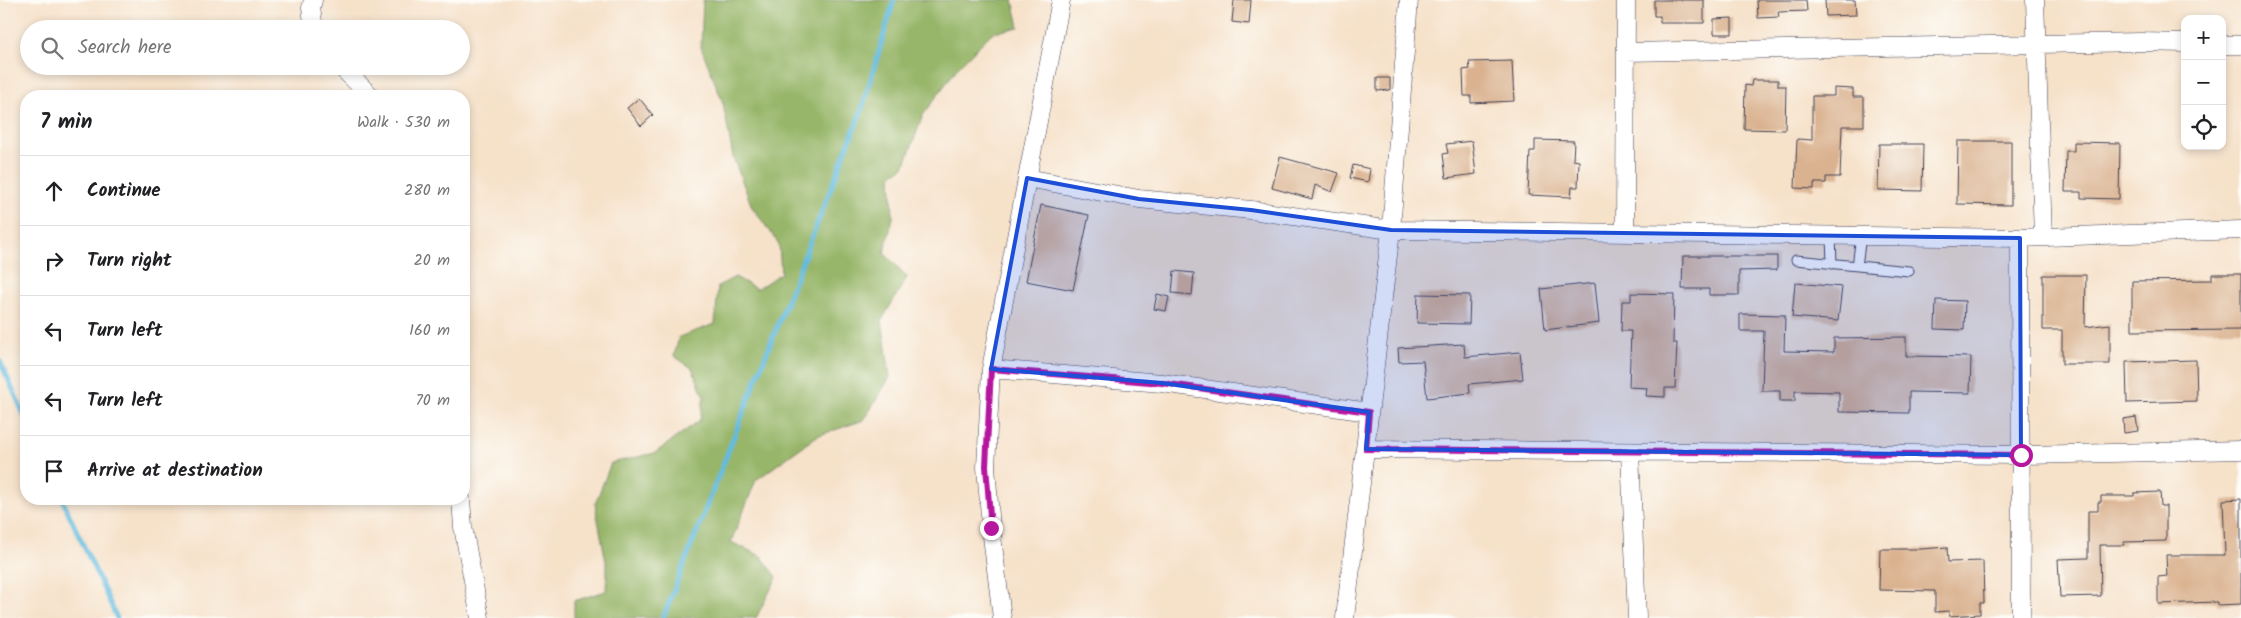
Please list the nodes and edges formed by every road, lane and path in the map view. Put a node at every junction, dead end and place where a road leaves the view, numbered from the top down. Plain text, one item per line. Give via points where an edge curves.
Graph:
1 (313, 0) edge
2 (1061, 0) edge
3 (1409, 0) edge
4 (1626, 0) edge
5 (2035, 0) edge
6 (313, 20) edge
7 (2181, 43) edge
8 (2037, 44) junction
9 (2226, 45) edge
10 (2241, 46) edge
11 (1626, 52) junction
12 (349, 75) edge
13 (365, 90) edge
14 (1027, 178) junction
15 (1391, 230) junction
16 (2241, 230) edge
17 (1625, 232) junction
18 (1831, 235) junction
19 (1861, 236) junction
20 (2042, 237) junction
21 (2020, 238) junction
22 (1796, 260) dead end
23 (1832, 264) junction
24 (1857, 266) junction
25 (1909, 271) dead end
26 (991, 369) junction
27 (1369, 412) junction
28 (1366, 449) junction
29 (2241, 450) edge
30 (1630, 452) junction
31 (2021, 455) junction
32 (461, 505) edge
33 (480, 618) edge
34 (1002, 618) edge
35 (1345, 618) edge
36 (1637, 618) edge
37 (2020, 618) edge

1 - 6 street
2 - 14 street
3 - 15 street
4 - 11 street
5 - 8 street
7 - 8 street
8 - 11 street
8 - 20 street
9 - 10 street
11 - 17 street
12 - 13 street
14 - 15 street via 1139,199 1251,210
14 - 26 street
15 - 17 street
15 - 27 street
16 - 20 street
17 - 18 street
18 - 19 street
18 - 23 lane
19 - 21 street
19 - 24 lane
20 - 21 street
21 - 31 street
22 - 23 lane
23 - 24 lane
24 - 25 lane
26 - 27 street via 1162,383
26 - 34 street via 986,466
27 - 28 street
28 - 30 street
28 - 35 street
29 - 31 street
30 - 31 street
30 - 36 street
31 - 37 street
32 - 33 street

